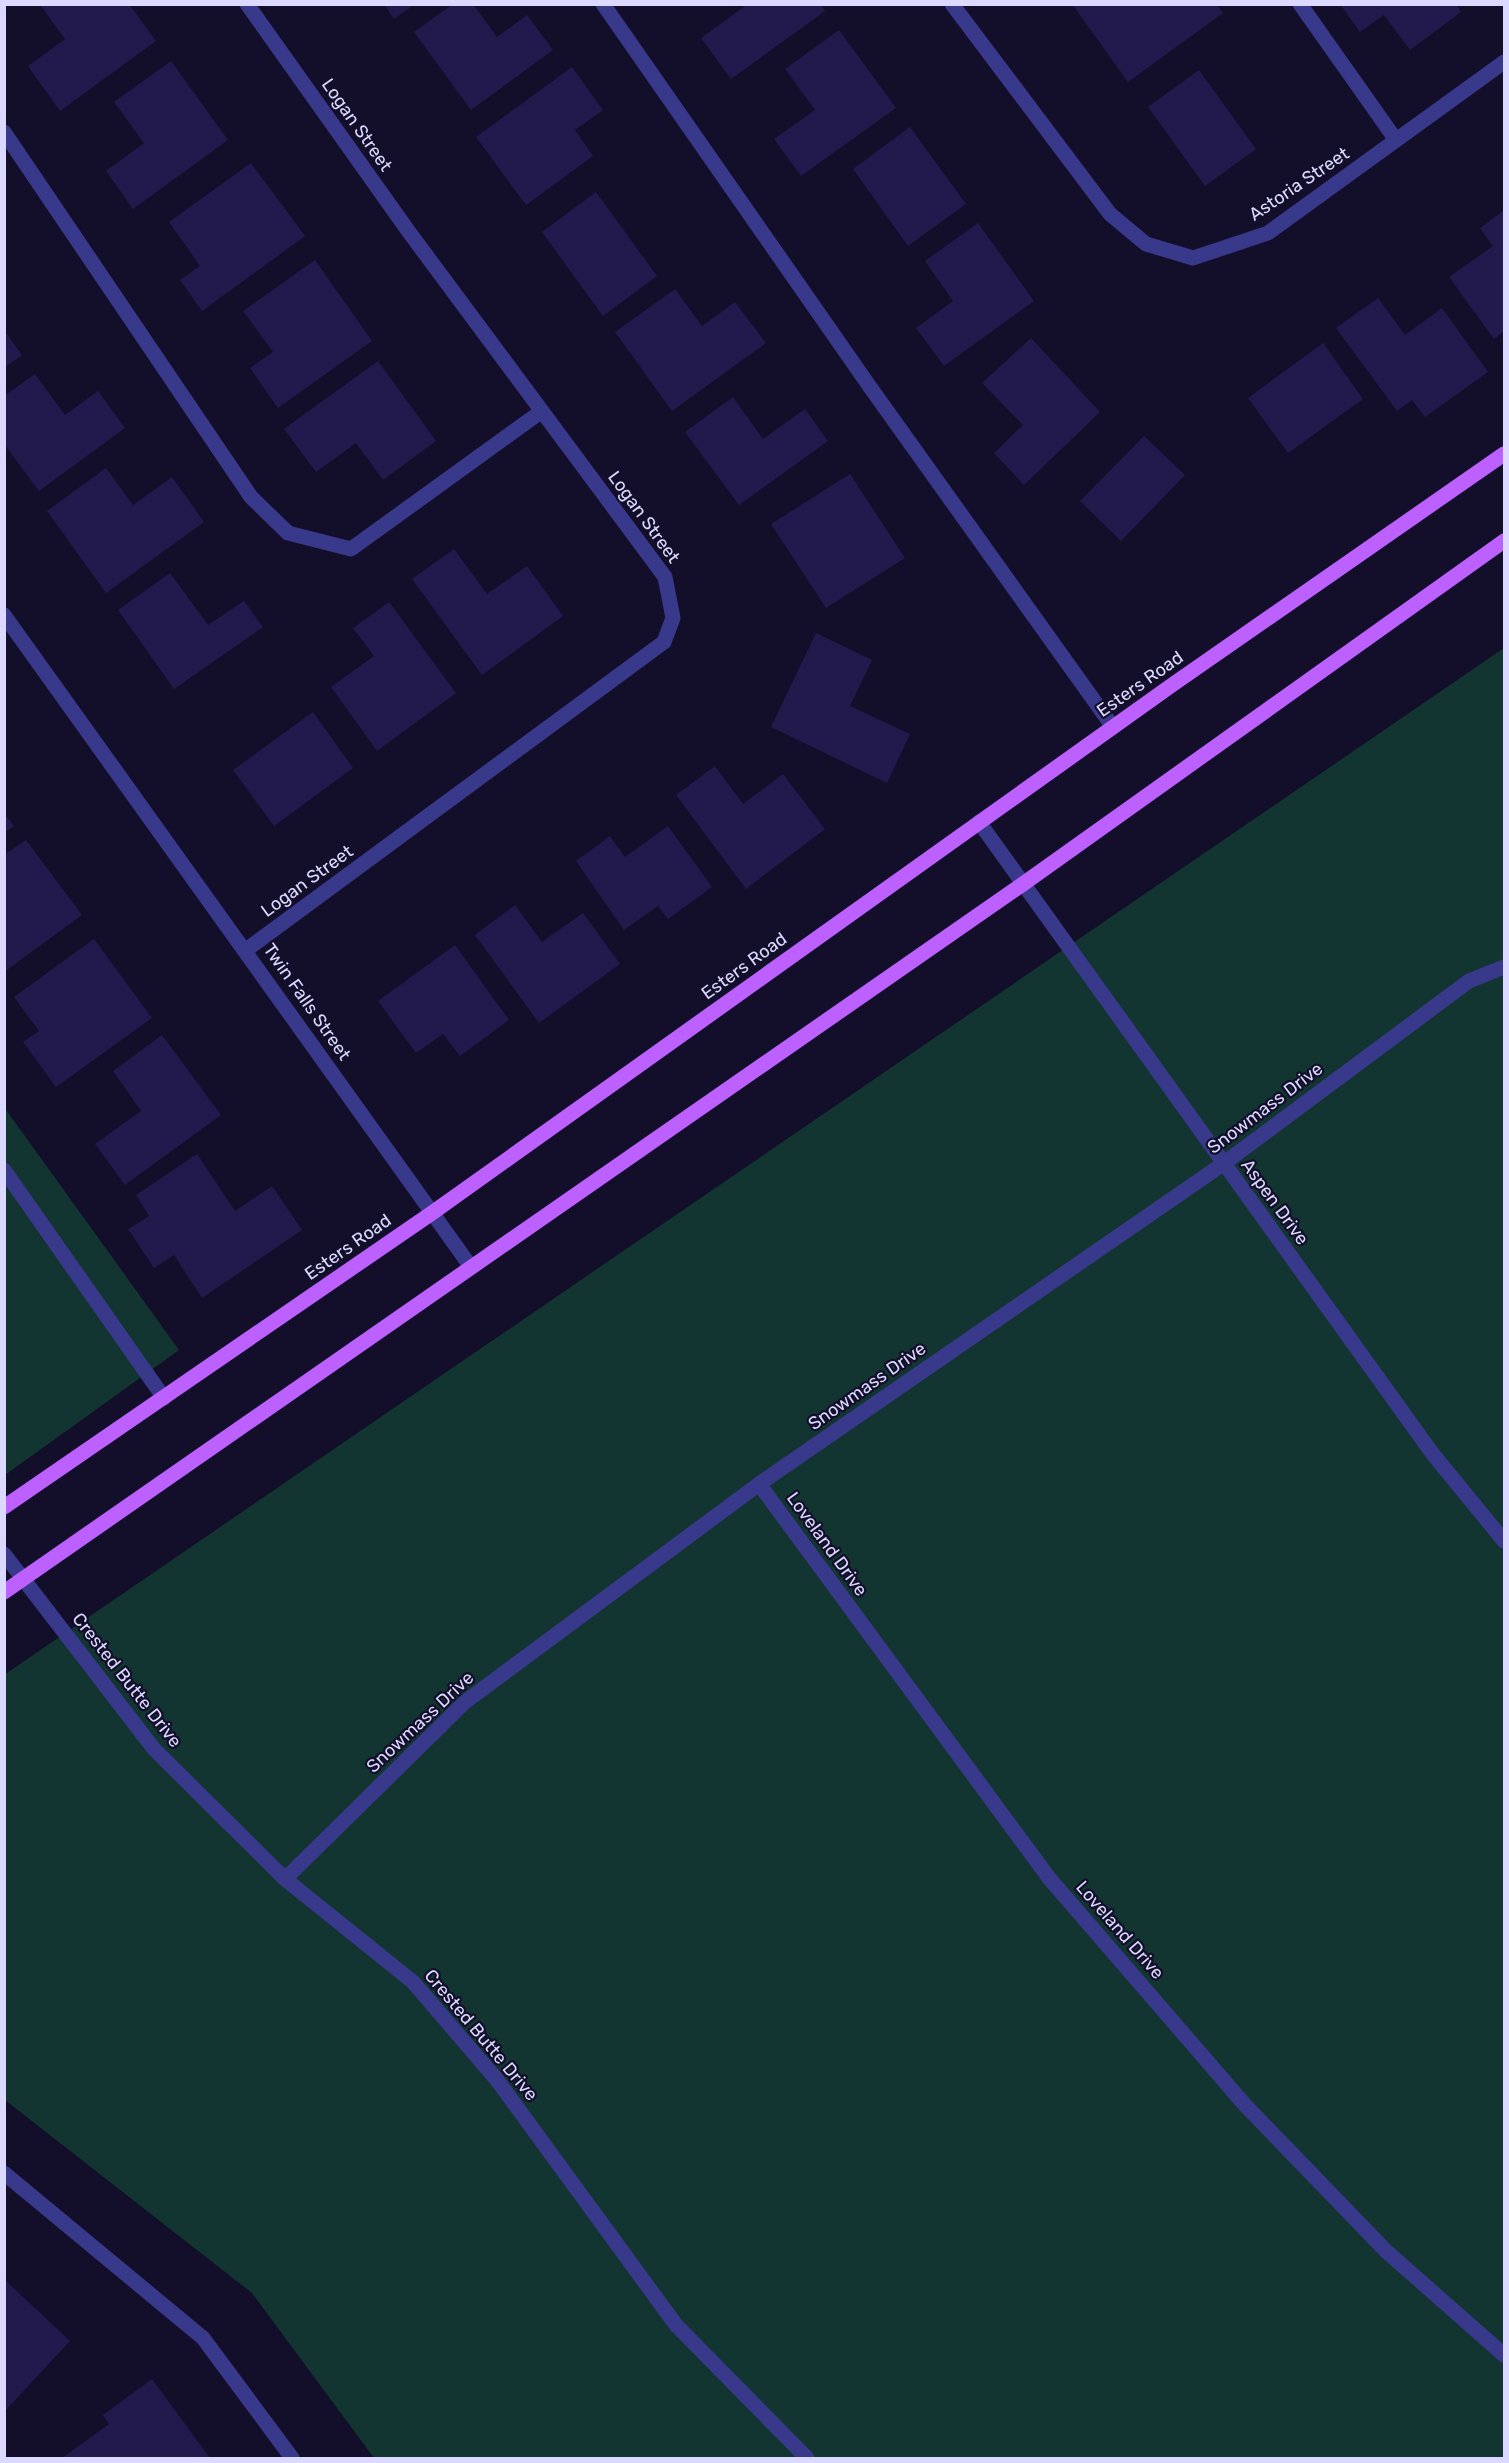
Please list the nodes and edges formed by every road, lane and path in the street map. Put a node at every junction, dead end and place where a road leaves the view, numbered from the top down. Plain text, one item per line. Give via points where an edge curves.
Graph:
1 (247, 4) edge
2 (603, 4) edge
3 (952, 4) edge
4 (1300, 4) edge
5 (1504, 62) edge
6 (4, 132) edge
7 (1396, 140) junction
8 (542, 411) junction
9 (1504, 454) edge
10 (1504, 541) edge
11 (4, 615) edge
12 (1113, 727) junction
13 (979, 822) junction
14 (1023, 884) junction
15 (246, 950) junction
16 (1504, 967) edge
17 (1223, 1164) junction
18 (4, 1170) edge
19 (432, 1213) junction
20 (471, 1267) junction
21 (164, 1398) junction
22 (759, 1484) junction
23 (4, 1507) edge
24 (1504, 1541) edge
25 (4, 1554) edge
26 (24, 1579) junction
27 (4, 1592) edge
28 (285, 1879) junction
29 (4, 2173) edge
30 (1504, 2355) edge
31 (292, 2458) edge
32 (807, 2458) edge

1 - 8 street, Logan Street
2 - 12 street
3 - 7 street, Astoria Street via 1110,214 1146,244 1193,258 1268,233
4 - 7 street
5 - 7 street, Astoria Street
6 - 8 street via 251,497 288,533 351,549
8 - 15 street, Logan Street via 665,577 673,618 664,642
9 - 12 main road, Esters Road
10 - 14 main road
11 - 15 street, Twin Falls Street
12 - 13 main road, Esters Road
13 - 14 street, Aspen Drive
13 - 19 main road, Esters Road
14 - 17 street, Aspen Drive
14 - 20 main road
15 - 19 street, Twin Falls Street
16 - 17 street, Snowmass Drive via 1469,981
17 - 22 street, Snowmass Drive
17 - 24 street, Aspen Drive via 1432,1453
18 - 21 street
19 - 20 street, Twin Falls Street
19 - 21 main road, Esters Road
20 - 26 main road
21 - 23 main road, Esters Road
22 - 28 street, Snowmass Drive via 465,1702
22 - 30 street, Loveland Drive via 1049,1878 1245,2106 1386,2251
25 - 26 street, Crested Butte Drive
26 - 27 main road
26 - 28 street, Crested Butte Drive via 154,1749
28 - 32 street, Crested Butte Drive via 413,1982 497,2080 676,2325
29 - 31 street via 203,2338

